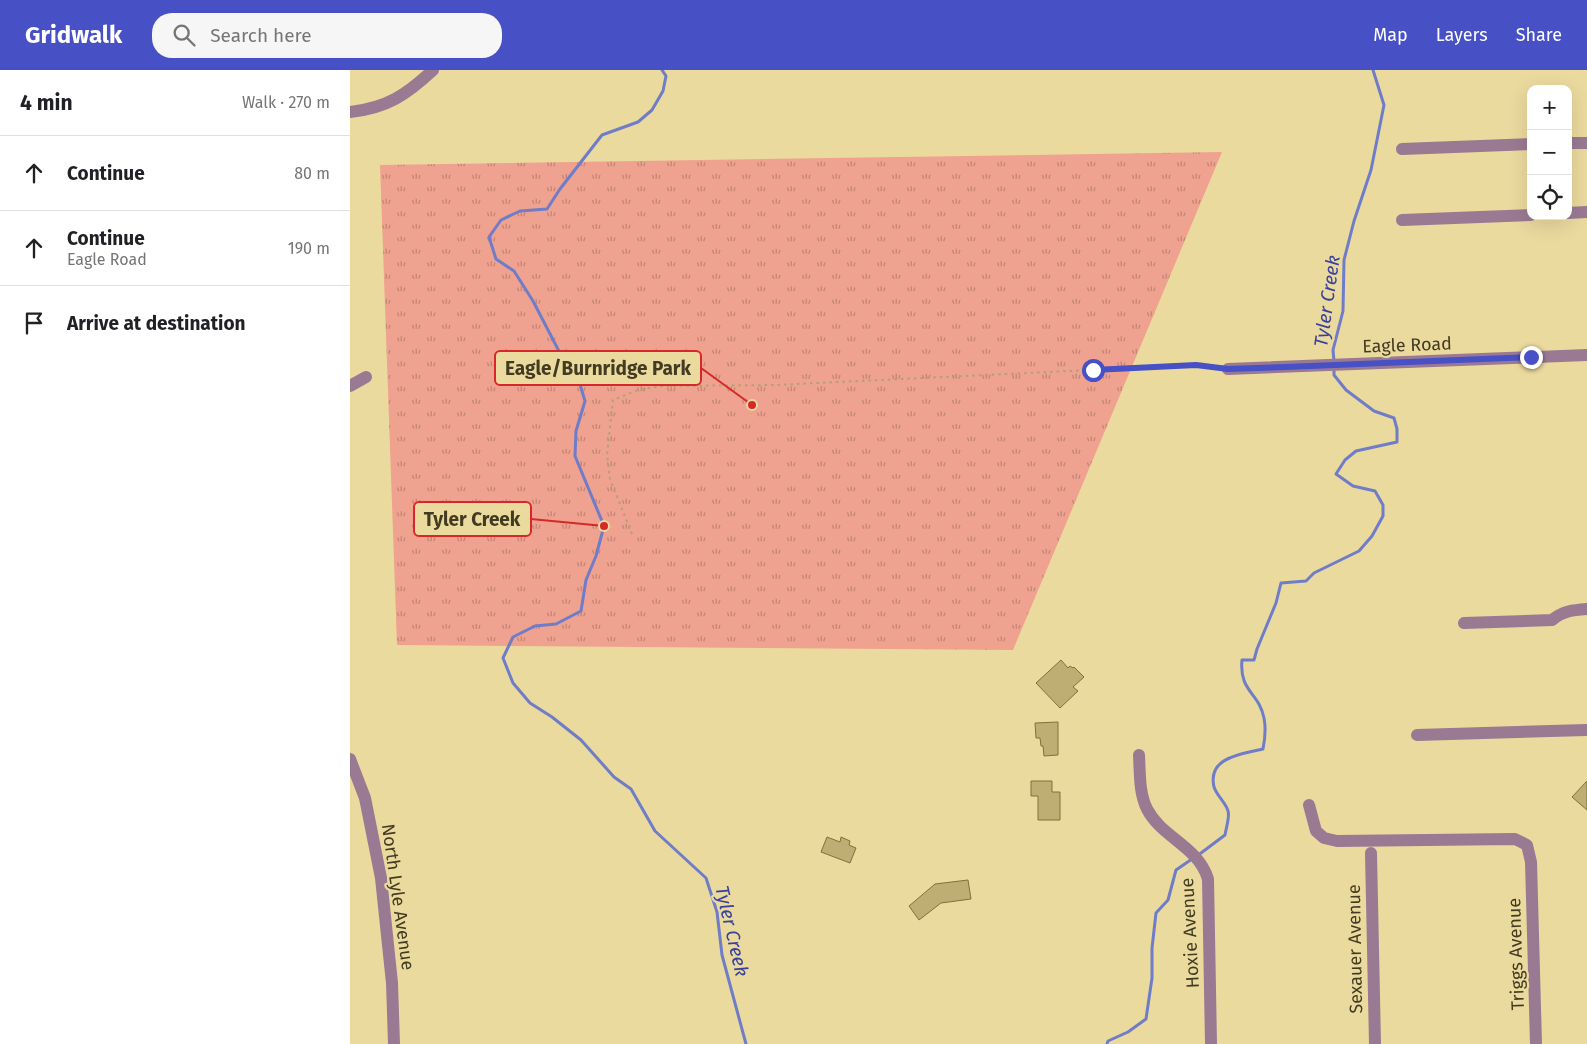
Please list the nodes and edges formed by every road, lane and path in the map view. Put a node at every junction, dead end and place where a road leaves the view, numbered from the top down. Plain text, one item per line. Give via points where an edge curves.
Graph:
1 (433, 70) edge
2 (350, 112) edge
3 (1572, 143) edge
4 (1587, 143) edge
5 (1527, 144) edge
6 (1402, 149) dead end
7 (1587, 212) edge
8 (1572, 213) edge
9 (1527, 215) edge
10 (1402, 220) dead end
11 (1587, 355) edge
12 (1228, 369) joint
13 (366, 377) dead end
14 (350, 386) edge
15 (632, 534) dead end
16 (1587, 609) edge
17 (1464, 623) dead end
18 (1587, 730) edge
19 (1417, 735) dead end
20 (1139, 755) dead end
21 (350, 759) edge
22 (1309, 805) dead end
23 (1371, 853) dead end
24 (394, 1044) edge
25 (1211, 1044) edge
26 (1375, 1044) edge
27 (1536, 1044) edge

1 - 2 street via 390,103
3 - 4 street
5 - 6 street
7 - 8 street
9 - 10 street
11 - 12 street, Eagle Road
12 - 15 path via 1196,365 662,386 638,390 613,400 607,455 610,479
13 - 14 street
16 - 17 street via 1570,610 1552,620
18 - 19 street
20 - 25 street, Hoxie Avenue via 1141,794 1148,810 1202,864 1208,879
21 - 24 street, North Lyle Avenue via 366,798 381,878 392,983
22 - 27 street, Triggs Avenue via 1316,831 1330,840 1515,839 1527,845 1531,862
23 - 26 street, Sexauer Avenue

